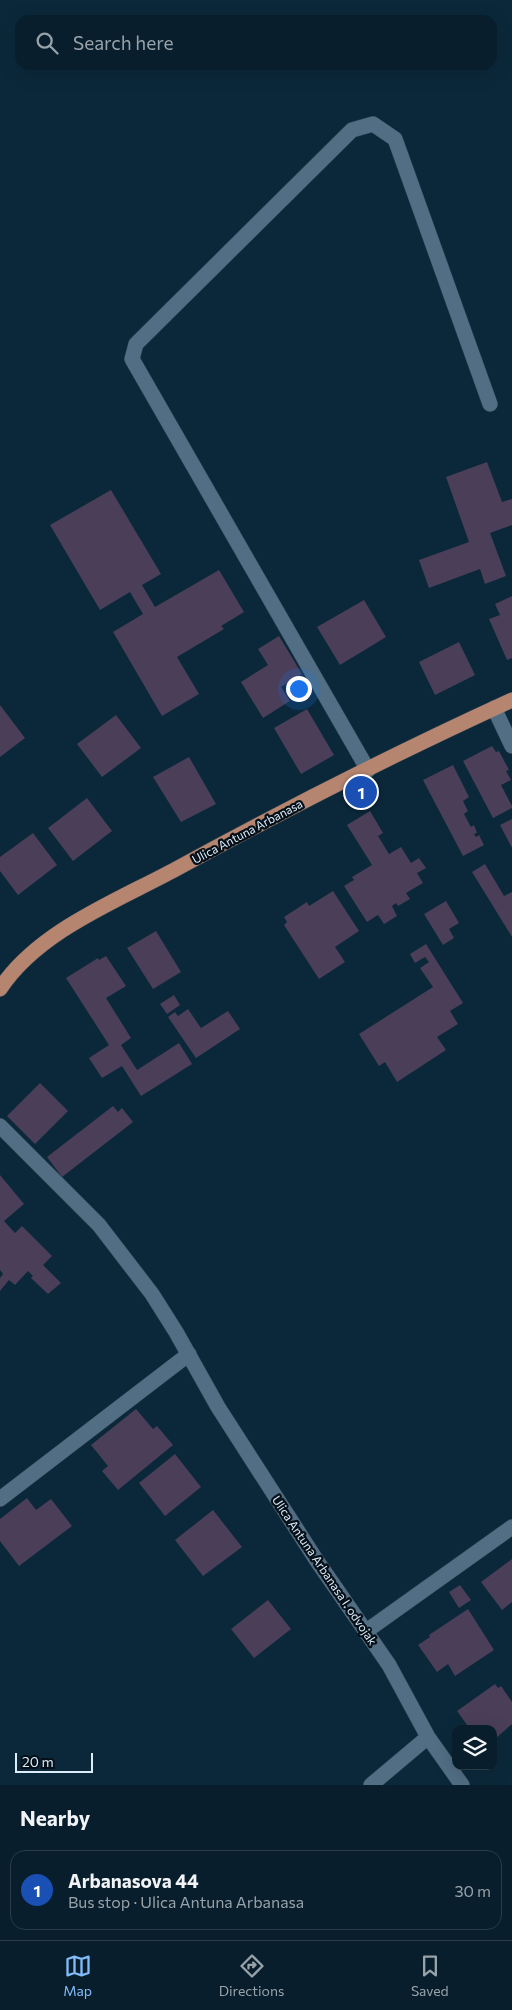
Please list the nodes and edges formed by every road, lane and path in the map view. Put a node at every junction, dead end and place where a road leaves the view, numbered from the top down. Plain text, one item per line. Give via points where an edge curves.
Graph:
1 (490, 404) dead end
2 (512, 700) edge
3 (494, 708) junction
4 (512, 746) edge
5 (368, 770) junction
6 (0, 989) edge
7 (0, 1126) edge
8 (189, 1354) junction
9 (0, 1499) edge
10 (512, 1527) edge
11 (365, 1632) junction
12 (428, 1737) junction
13 (371, 1785) edge
14 (462, 1785) edge

1 - 5 street via 395,138 373,124 352,130 136,344 132,359
2 - 3 main road, Ulica Antuna Arbanasa
3 - 4 street
3 - 5 main road, Ulica Antuna Arbanasa
5 - 6 main road, Ulica Antuna Arbanasa via 274,816 71,926 28,956
7 - 8 street, Ulica Antuna Arbanasa I. odvojak via 99,1225 152,1294
8 - 9 street
8 - 11 street, Ulica Antuna Arbanasa I. odvojak via 218,1407
10 - 11 street
11 - 12 street, Ulica Antuna Arbanasa I. odvojak via 389,1665
12 - 13 street
12 - 14 street, Ulica Antuna Arbanasa I. odvojak

